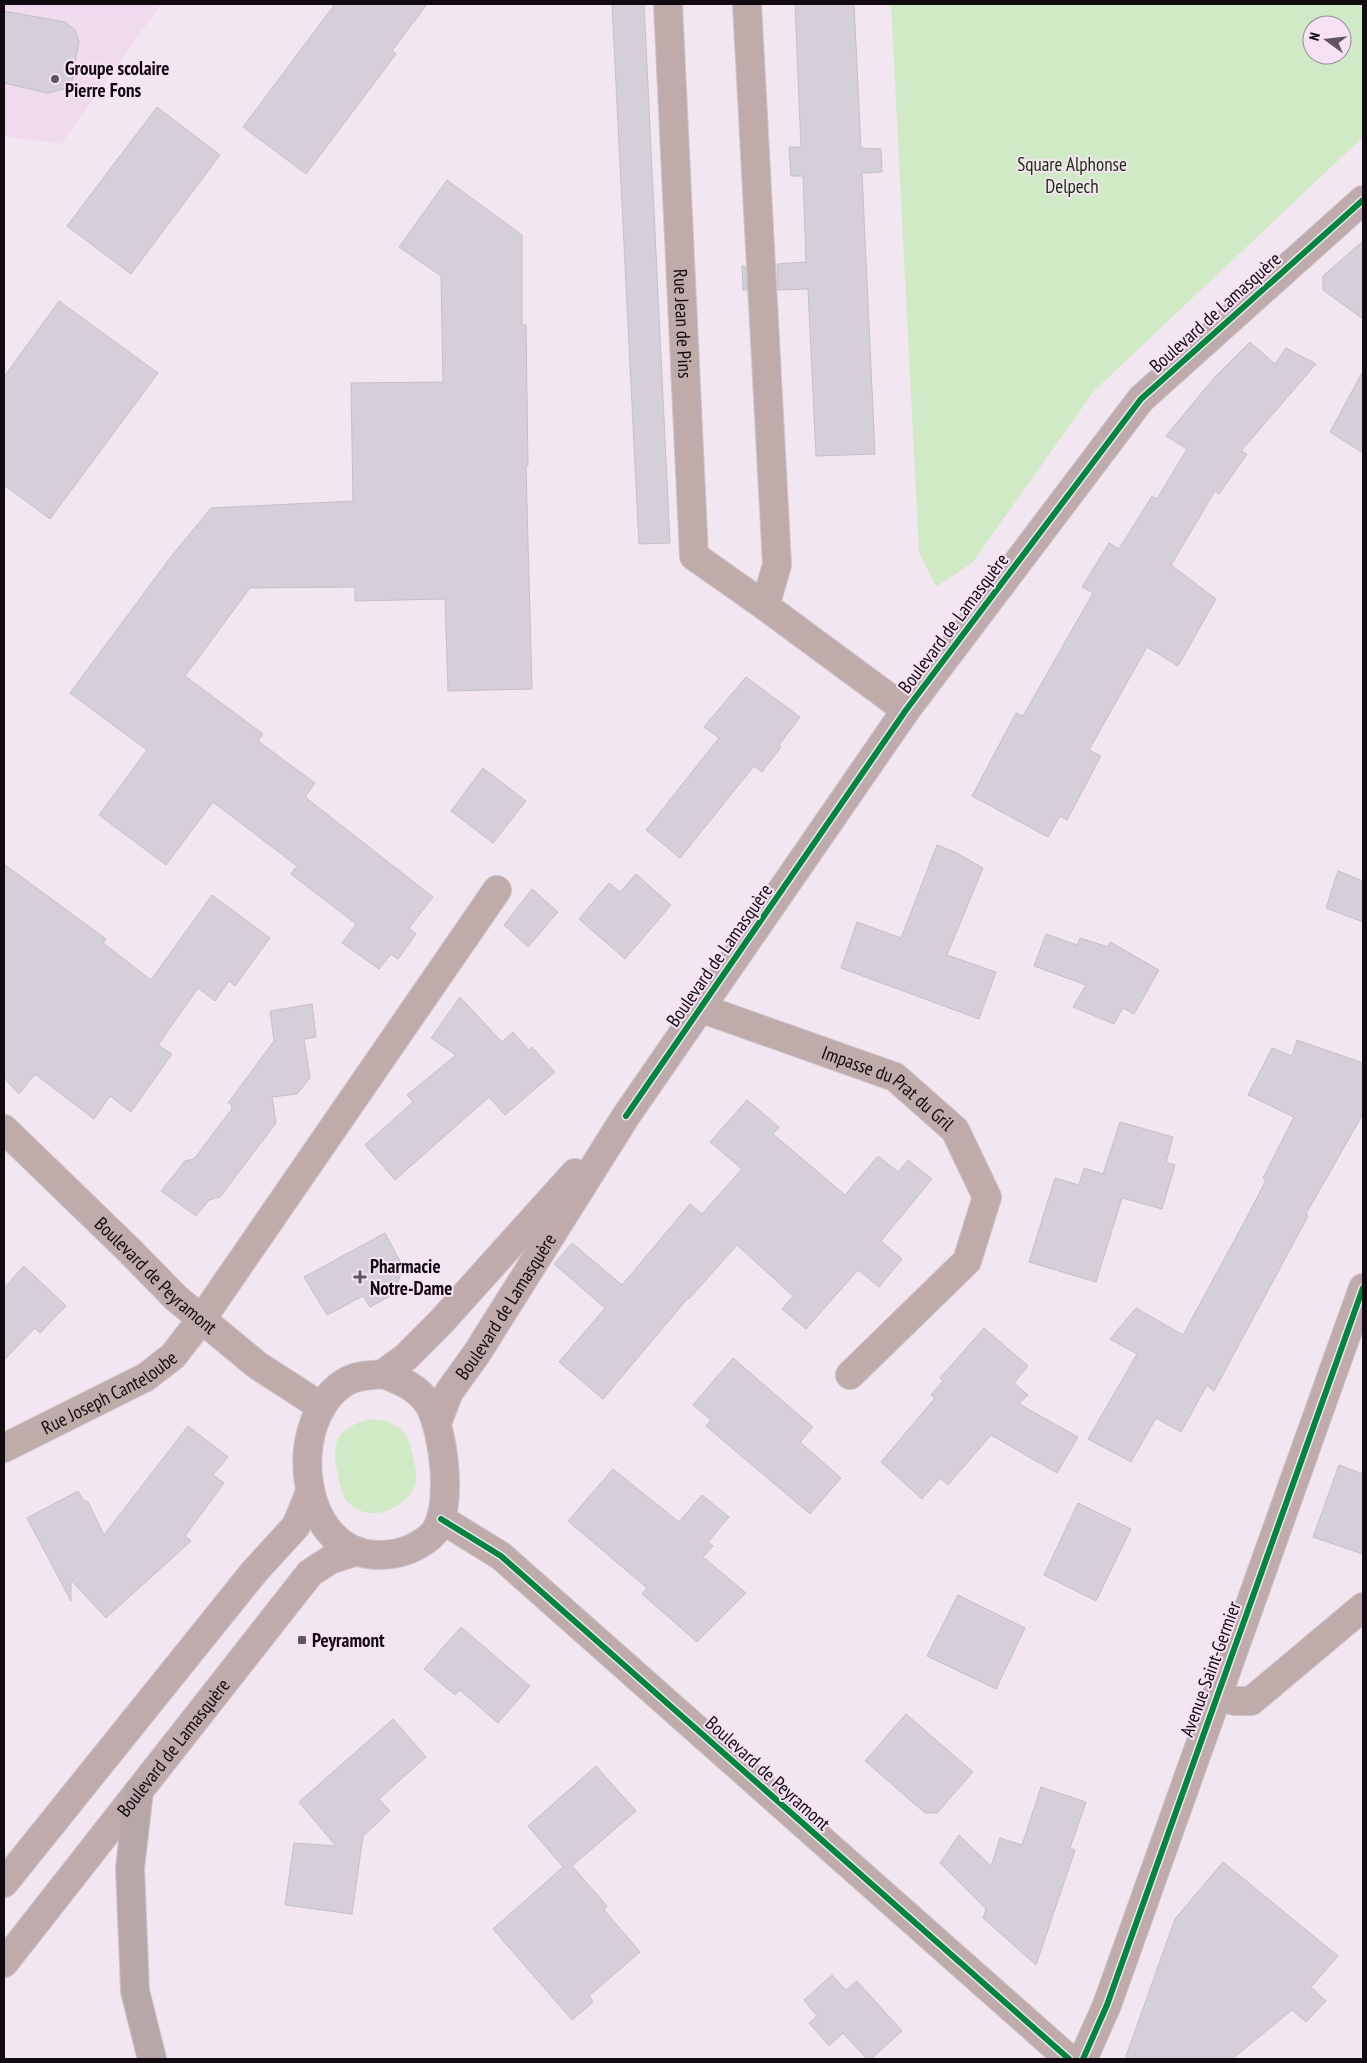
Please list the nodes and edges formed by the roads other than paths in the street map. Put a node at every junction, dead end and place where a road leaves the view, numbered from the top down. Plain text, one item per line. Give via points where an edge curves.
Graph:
1 (668, 4) edge
2 (747, 4) edge
3 (1363, 200) edge
4 (765, 606) junction
5 (906, 710) junction
6 (497, 890) dead end
7 (700, 1008) junction
8 (626, 1116) junction
9 (4, 1129) edge
10 (1363, 1288) edge
11 (201, 1320) junction
12 (383, 1374) junction
13 (850, 1375) dead end
14 (322, 1406) junction
15 (437, 1423) junction
16 (4, 1448) edge
17 (310, 1492) junction
18 (441, 1519) junction
19 (357, 1551) junction
20 (1363, 1607) edge
21 (1216, 1696) junction
22 (139, 1791) junction
23 (4, 1883) edge
24 (4, 1963) edge
25 (152, 2059) edge
26 (1069, 2059) edge
27 (1083, 2059) edge

1 - 4 street, Rue Jean de Pins via 694,556
2 - 4 street via 778,565
3 - 5 main road, Boulevard de Lamasquère via 1141,399
4 - 5 street, Rue Jean de Pins
5 - 7 main road, Boulevard de Lamasquère
6 - 11 street, Rue Joseph Canteloube
7 - 8 main road, Boulevard de Lamasquère
7 - 13 street, Impasse du Prat du Gril via 895,1077 955,1130 987,1197 967,1261
8 - 12 main road, Boulevard de Lamasquère via 441,1322 406,1357
8 - 15 main road, Boulevard de Lamasquère via 477,1353 449,1392
9 - 11 street, Boulevard de Peyramont
10 - 21 street, Avenue Saint-Germier
11 - 14 street, Boulevard de Peyramont via 257,1365
11 - 16 street, Rue Joseph Canteloube via 173,1356 146,1377
12 - 14 main road via 350,1380 333,1391
12 - 15 main road via 413,1388 428,1403
14 - 17 main road via 310,1430 307,1462
15 - 18 main road via 445,1489
17 - 19 main road via 325,1526 340,1542
17 - 23 main road via 296,1526 254,1572
18 - 19 main road via 432,1535 410,1550 390,1555
18 - 26 street, Boulevard de Peyramont via 502,1556
19 - 22 main road, Boulevard de Lamasquère via 330,1560 310,1573
20 - 21 street via 1251,1701
21 - 27 street, Avenue Saint-Germier via 1107,2005
22 - 24 main road, Boulevard de Lamasquère
22 - 25 highway via 130,1868 135,1990

